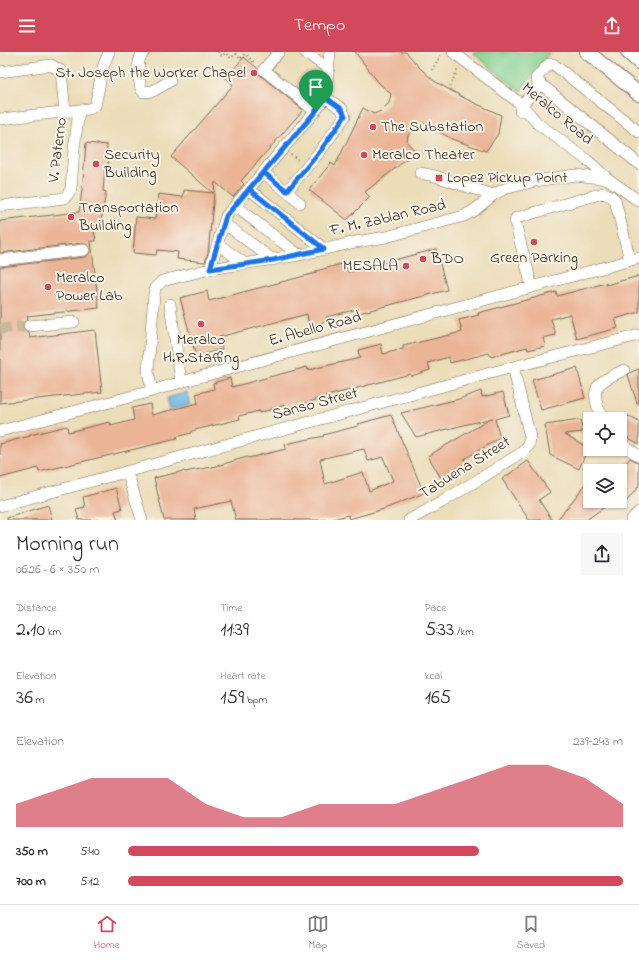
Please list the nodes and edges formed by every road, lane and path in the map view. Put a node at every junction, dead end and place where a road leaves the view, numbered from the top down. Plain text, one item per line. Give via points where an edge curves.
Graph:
1 (109, 52) edge
2 (144, 52) edge
3 (218, 52) edge
4 (279, 52) edge
5 (305, 52) edge
6 (330, 52) edge
7 (442, 52) edge
8 (453, 52) edge
9 (587, 52) edge
10 (628, 52) edge
11 (245, 54) dead end
12 (463, 59) junction
13 (639, 62) edge
14 (329, 69) junction
15 (432, 70) dead end
16 (0, 72) edge
17 (170, 81) dead end
18 (540, 84) junction
19 (450, 86) dead end
20 (639, 94) edge
21 (325, 97) junction
22 (521, 109) junction
23 (79, 111) junction
24 (316, 111) junction
25 (66, 112) junction
26 (0, 119) edge
27 (639, 132) edge
28 (284, 148) junction
29 (314, 159) junction
30 (639, 164) edge
31 (263, 172) junction
32 (420, 173) dead end
33 (608, 179) junction
34 (249, 189) junction
35 (287, 191) junction
36 (493, 195) junction
37 (639, 201) edge
38 (300, 203) dead end
39 (0, 206) edge
40 (235, 206) junction
41 (224, 223) junction
42 (218, 244) junction
43 (324, 249) junction
44 (84, 250) dead end
45 (299, 255) junction
46 (634, 259) edge
47 (0, 260) edge
48 (273, 260) junction
49 (245, 264) junction
50 (210, 269) junction
51 (532, 287) junction
52 (170, 304) dead end
53 (74, 322) dead end
54 (29, 326) tunnel mouth
55 (639, 335) edge
56 (513, 367) junction
57 (624, 370) dead end
58 (181, 382) junction
59 (152, 391) junction
60 (599, 412) edge
61 (0, 431) edge
62 (627, 448) edge
63 (639, 456) edge
64 (128, 471) junction
65 (0, 506) edge
66 (639, 512) edge
67 (142, 520) edge
68 (409, 520) edge
69 (631, 520) edge

1 - 23 street via 103,67 95,106
2 - 17 street via 140,58 139,73 143,92 153,91
3 - 11 path via 222,56 225,52 231,58 236,54 240,59
4 - 24 street via 264,70
5 - 14 street
6 - 14 street
7 - 15 path
8 - 12 street, Meralco Road
9 - 20 main road
10 - 13 main road
12 - 19 path
12 - 22 street, Meralco Road
14 - 21 street
16 - 25 street via 51,65 61,71
18 - 22 street
18 - 27 street via 536,78 549,64 553,64
18 - 30 street
21 - 24 street
21 - 29 street via 342,109 345,116
22 - 33 street, Meralco Road
23 - 25 street
23 - 39 street, V. Paterno via 71,189 65,198
24 - 28 street
25 - 26 street
28 - 29 path via 297,160
28 - 31 street
29 - 35 street
31 - 34 street
31 - 35 street
32 - 36 street
33 - 36 street, F. M. Zablan Road via 575,175 534,181 504,189
33 - 37 street, Meralco Road
34 - 40 street
34 - 43 street
35 - 38 street
36 - 43 street, F. M. Zablan Road via 464,216 386,237
40 - 41 street via 226,216
40 - 45 street
41 - 42 street
41 - 48 street
42 - 49 street
42 - 50 street
43 - 45 street, F. M. Zablan Road
44 - 47 street
45 - 48 street, F. M. Zablan Road
46 - 51 street, E. Abello Road
46 - 51 street via 615,200 603,193 516,218
48 - 49 street, F. M. Zablan Road
49 - 50 street, F. M. Zablan Road
50 - 59 street, F. M. Zablan Road via 162,281 156,287 148,372
51 - 58 street, E. Abello Road
52 - 58 street
53 - 54 street
55 - 56 street, Sanso Street
56 - 64 street, Sanso Street
56 - 68 street, Tabuena Street via 530,437 529,445 523,452
57 - 60 street via 603,380 596,389 595,401
58 - 59 street, E. Abello Road
59 - 61 street, E. Abello Road
62 - 63 street
64 - 65 street, Sanso Street
64 - 67 street
66 - 69 street

